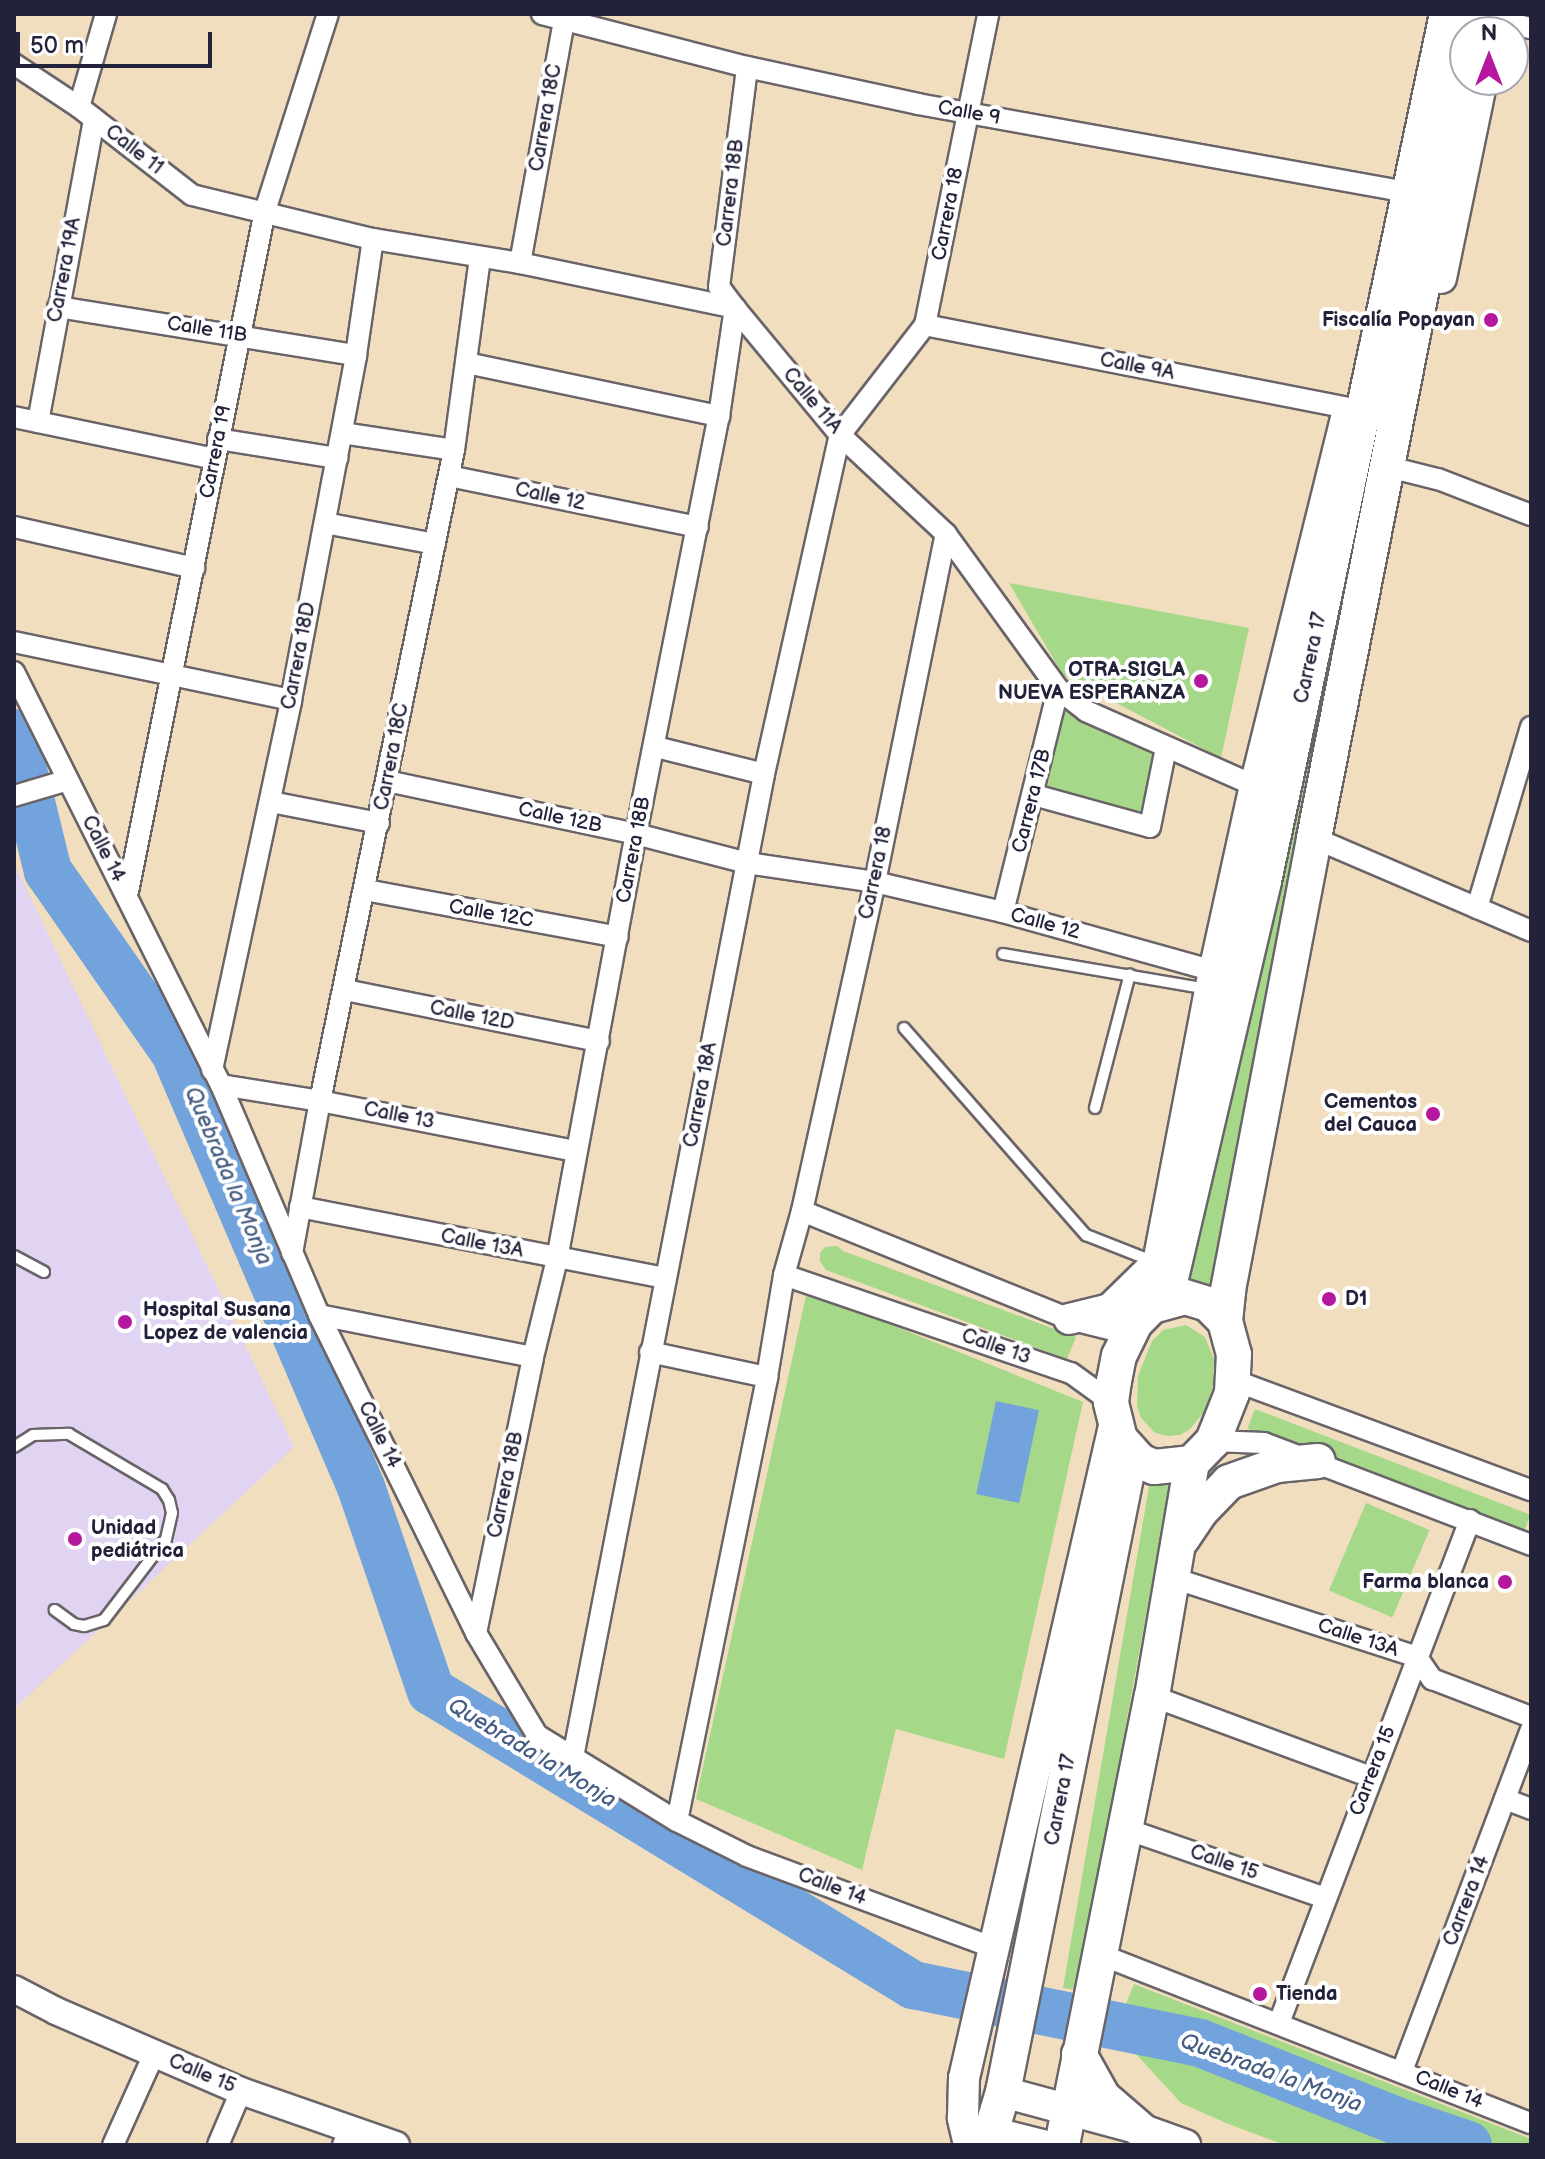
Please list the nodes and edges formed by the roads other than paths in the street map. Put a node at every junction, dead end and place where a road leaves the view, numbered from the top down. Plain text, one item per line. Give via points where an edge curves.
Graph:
1 (106, 14) edge
2 (328, 14) edge
3 (542, 14) edge
4 (988, 14) edge
5 (1435, 14) edge
6 (1447, 14) edge
7 (564, 21) junction
8 (14, 64) edge
9 (747, 67) junction
10 (1460, 96) edge
11 (1479, 96) edge
12 (86, 113) junction
13 (968, 113) junction
14 (1401, 191) junction
15 (265, 211) junction
16 (373, 239) junction
17 (480, 258) junction
18 (520, 263) junction
19 (58, 307) junction
20 (735, 308) junction
21 (925, 325) junction
22 (239, 335) junction
23 (356, 355) junction
24 (467, 363) junction
25 (1348, 408) junction
26 (719, 416) junction
27 (14, 417) edge
28 (38, 422) junction
29 (342, 433) junction
30 (840, 435) junction
31 (217, 449) junction
32 (454, 450) junction
33 (337, 458) junction
34 (1401, 470) junction
35 (449, 476) junction
36 (1531, 515) edge
37 (325, 523) junction
38 (14, 527) edge
39 (698, 527) junction
40 (946, 534) junction
41 (435, 544) junction
42 (194, 568) junction
43 (14, 642) edge
44 (14, 672) edge
45 (173, 675) junction
46 (1058, 689) junction
47 (291, 700) junction
48 (1531, 727) edge
49 (656, 747) junction
50 (1166, 748) junction
51 (764, 774) junction
52 (387, 781) junction
53 (58, 783) junction
54 (1255, 786) junction
55 (1034, 795) junction
56 (14, 796) edge
57 (271, 802) junction
58 (379, 823) junction
59 (636, 834) junction
60 (1320, 840) junction
61 (747, 863) junction
62 (1251, 876) junction
63 (875, 882) junction
64 (365, 890) junction
65 (127, 896) junction
66 (1477, 908) junction
67 (1003, 912) junction
68 (1531, 931) edge
69 (618, 937) junction
70 (1003, 954) dead end
71 (1130, 974) junction
72 (1212, 980) junction
73 (345, 990) junction
74 (904, 1028) dead end
75 (599, 1041) junction
76 (217, 1078) junction
77 (320, 1101) junction
78 (1095, 1108) dead end
79 (575, 1151) junction
80 (300, 1207) junction
81 (802, 1211) junction
82 (292, 1253) junction
83 (14, 1256) edge
84 (557, 1259) junction
85 (1158, 1263) junction
86 (44, 1272) dead end
87 (784, 1275) junction
88 (664, 1278) junction
89 (1166, 1299) junction
90 (319, 1315) junction
91 (1069, 1319) junction
92 (1225, 1321) junction
93 (1134, 1327) junction
94 (650, 1352) junction
95 (533, 1357) junction
96 (1234, 1367) junction
97 (767, 1377) junction
98 (1119, 1425) junction
99 (14, 1447) edge
100 (1202, 1452) junction
101 (1318, 1461) junction
102 (1531, 1490) edge
103 (1470, 1520) junction
104 (1531, 1545) edge
105 (1175, 1562) junction
106 (55, 1610) dead end
107 (476, 1633) junction
108 (1417, 1657) junction
109 (1152, 1696) junction
110 (1531, 1717) edge
111 (1531, 1730) edge
112 (573, 1757) junction
113 (1371, 1777) junction
114 (1505, 1799) junction
115 (1531, 1809) edge
116 (677, 1821) junction
117 (1123, 1828) junction
118 (1325, 1898) junction
119 (993, 1956) junction
120 (1096, 1970) junction
121 (14, 1990) edge
122 (1279, 2023) junction
123 (1080, 2050) junction
124 (154, 2054) junction
125 (1402, 2071) junction
126 (241, 2091) junction
127 (1003, 2092) junction
128 (1069, 2110) junction
129 (1529, 2118) edge
130 (1140, 2129) junction
131 (346, 2138) edge
132 (981, 2141) edge
133 (113, 2145) edge
134 (218, 2145) edge
135 (396, 2145) edge
136 (1042, 2145) edge
137 (1062, 2145) edge
138 (1185, 2145) edge

1 - 12 street, Carrera 19A
2 - 15 street, Carrera 19
3 - 7 street, Calle 9
4 - 13 street, Carrera 18
5 - 14 main road
6 - 62 main road, Carrera 17
7 - 9 street, Calle 9
7 - 18 street, Carrera 18C
8 - 12 street, Calle 11
9 - 13 street, Calle 9
9 - 20 street, Carrera 18B via 719,287
10 - 60 main road, Carrera 17
11 - 34 main road, Carrera 17
12 - 15 street, Calle 11 via 192,195
12 - 19 street, Carrera 19A
13 - 14 street, Calle 9
13 - 21 street, Carrera 18
14 - 25 main road
15 - 16 street
15 - 22 street, Carrera 19
16 - 17 street
16 - 23 street, Carrera 18D
17 - 18 street
17 - 24 street, Carrera 18C
18 - 20 street
19 - 22 street, Calle 11B
19 - 28 street, Carrera 19A
20 - 26 street, Carrera 18B
20 - 30 street, Calle 11A
21 - 25 street, Calle 9A
21 - 30 street, Carrera 18
22 - 23 street, Calle 11B
22 - 31 street, Carrera 19
23 - 29 street, Carrera 18D
24 - 26 street
24 - 32 street, Carrera 18C
25 - 54 main road
26 - 39 street, Carrera 18B
27 - 28 street
28 - 31 street
29 - 32 street
29 - 33 street, Carrera 18D
30 - 40 street, Calle 11A
30 - 51 street, Carrera 18A
31 - 33 street
31 - 42 street, Carrera 19
32 - 35 street, Carrera 18C
33 - 37 street, Carrera 18D
34 - 36 street
34 - 60 main road, Carrera 17
35 - 39 street, Calle 12
35 - 41 street, Carrera 18C
37 - 41 street
37 - 47 street, Carrera 18D
38 - 42 street
39 - 49 street, Carrera 18B
40 - 46 street, Calle 11A
40 - 63 street, Carrera 18
41 - 52 street, Carrera 18C
42 - 45 street, Carrera 19
43 - 45 street
44 - 53 street, Calle 14
45 - 47 street
45 - 65 street, Carrera 19
46 - 50 street, Calle 11A via 1086,711
46 - 55 street, Carrera 17B
47 - 57 street, Carrera 18D
48 - 66 street
49 - 51 street
49 - 59 street, Carrera 18B
50 - 54 street, Calle 11A
50 - 55 street via 1150,827
51 - 61 street, Carrera 18A
52 - 58 street, Carrera 18C
52 - 59 street, Calle 12B
53 - 56 street
53 - 65 street, Calle 14
54 - 62 main road
55 - 67 street, Carrera 17B
57 - 58 street
57 - 76 street, Carrera 18D
58 - 64 street, Carrera 18C
59 - 61 street, Calle 12B
59 - 69 street, Carrera 18B
60 - 66 street
60 - 92 main road, Carrera 17
60 - 96 main road, Carrera 17 via 1243,1272
61 - 63 street, Calle 12B
61 - 88 street, Carrera 18A
62 - 72 main road
62 - 89 main road, Carrera 17
63 - 67 street, Calle 12
63 - 81 street, Carrera 18
64 - 69 street, Calle 12C
64 - 73 street, Carrera 18C
65 - 76 street, Calle 14
66 - 68 street
67 - 72 street, Calle 12
69 - 75 street, Carrera 18B
70 - 71 lane
71 - 72 lane
71 - 78 lane
72 - 85 main road
73 - 75 street, Calle 12D
73 - 77 street, Carrera 18C
74 - 85 lane via 1086,1235
75 - 79 street, Carrera 18B
76 - 77 street, Calle 13
76 - 82 street, Calle 14
77 - 79 street, Calle 13
77 - 80 street, Carrera 18C
79 - 84 street, Carrera 18B
80 - 82 street, Carrera 18C
80 - 84 street, Calle 13A
81 - 87 street
81 - 91 street
82 - 90 street, Calle 14
83 - 86 lane
84 - 88 street, Calle 13A
84 - 95 street, Carrera 18B
85 - 91 main road via 1110,1309
85 - 93 main road
87 - 97 street
87 - 98 street, Calle 13 via 1071,1373
88 - 94 street, Carrera 18A
89 - 92 main road via 1208,1304
89 - 93 main road
90 - 95 street
90 - 107 street, Calle 14
91 - 93 street
92 - 96 main road
93 - 98 main road via 1119,1356
94 - 97 street
94 - 112 street, Carrera 18A
95 - 107 street, Carrera 18B
96 - 100 main road via 1228,1408
96 - 102 street
97 - 116 street
98 - 100 main road via 1140,1461 1154,1467
98 - 119 main road
98 - 127 main road, Carrera 17
99 - 106 lane via 33,1435 69,1434 162,1489 169,1500 166,1539 104,1620 74,1624
100 - 101 street via 1264,1443
100 - 105 main road
101 - 103 street
101 - 105 main road via 1277,1465 1229,1482 1201,1511
103 - 104 street
103 - 108 street, Carrera 15
105 - 108 street, Calle 13A
105 - 109 main road
107 - 112 street, Calle 14 via 537,1735
108 - 110 street, Calle 13A via 1432,1679
108 - 113 street, Carrera 15
109 - 113 street
109 - 117 main road
111 - 114 street, Carrera 14
112 - 116 street, Calle 14
113 - 118 street, Carrera 15
114 - 115 street
114 - 125 street, Carrera 14
116 - 119 street, Calle 14 via 747,1856
117 - 118 street, Calle 15
117 - 120 main road
118 - 122 street, Carrera 15
119 - 132 main road via 962,2103
120 - 122 street, Calle 14
120 - 123 main road
121 - 124 street, Calle 15
122 - 125 street, Calle 14
123 - 128 main road
123 - 130 main road via 1103,2097
124 - 126 street, Calle 15
124 - 133 street
125 - 129 street, Calle 14
126 - 131 street, Calle 15
126 - 134 street
127 - 128 main road
127 - 132 main road, Carrera 17
128 - 130 main road
128 - 137 main road
130 - 138 main road
131 - 135 street, Calle 15
132 - 136 main road

